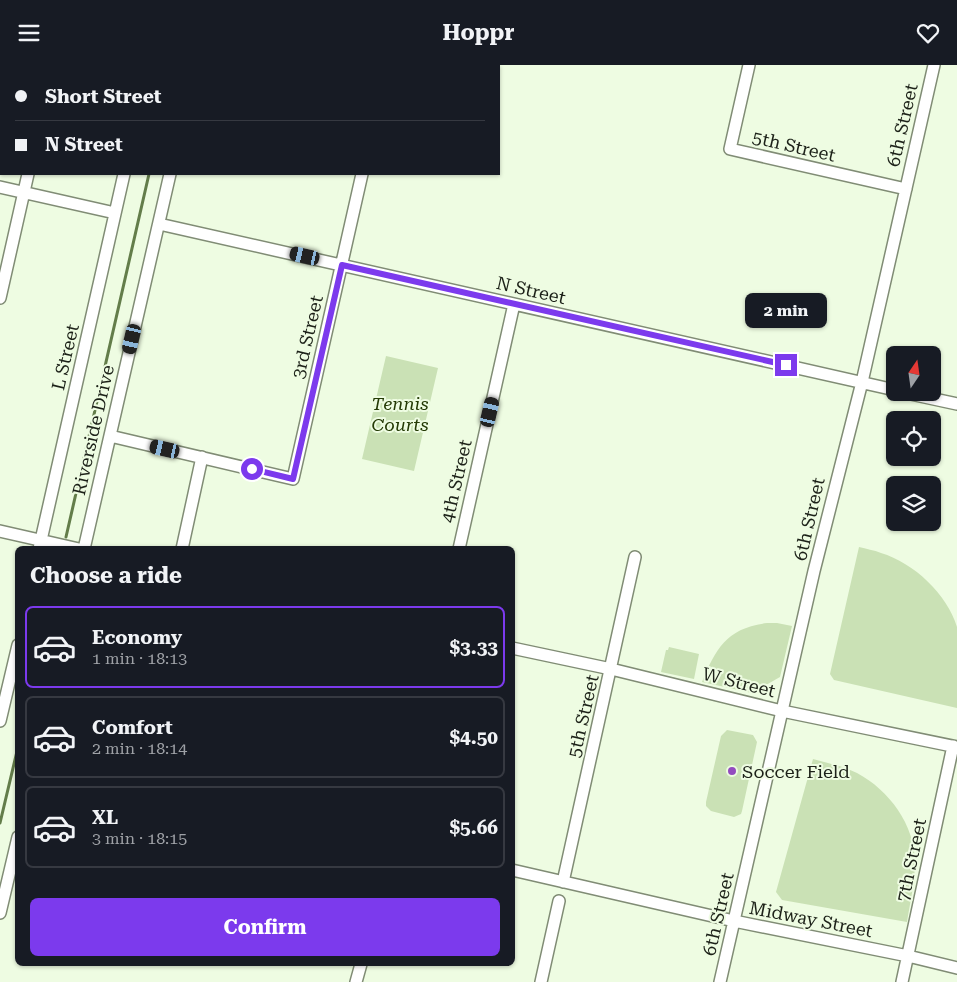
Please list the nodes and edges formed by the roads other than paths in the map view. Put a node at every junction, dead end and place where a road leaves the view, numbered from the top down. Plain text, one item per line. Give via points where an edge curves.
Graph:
1 (749, 65) edge
2 (934, 65) edge
3 (28, 175) edge
4 (124, 175) edge
5 (170, 175) edge
6 (362, 175) edge
7 (0, 187) edge
8 (906, 189) junction
9 (24, 192) junction
10 (115, 213) junction
11 (158, 223) junction
12 (342, 265) junction
13 (0, 298) edge
14 (514, 304) junction
15 (862, 382) junction
16 (886, 388) edge
17 (941, 401) edge
18 (957, 404) edge
19 (110, 436) junction
20 (202, 457) junction
21 (0, 531) edge
22 (40, 545) edge
23 (85, 546) edge
24 (183, 546) edge
25 (460, 546) edge
26 (635, 557) dead end
27 (515, 649) edge
28 (15, 658) edge
29 (611, 669) junction
30 (782, 711) junction
31 (0, 721) edge
32 (955, 747) edge
33 (15, 850) edge
34 (515, 871) edge
35 (563, 882) junction
36 (559, 901) dead end
37 (0, 913) edge
38 (734, 921) junction
39 (908, 956) junction
40 (360, 966) edge
41 (957, 968) edge
42 (356, 982) edge
43 (541, 982) edge
44 (720, 982) edge
45 (902, 982) edge

1 - 8 street, 5th Street via 730,149
2 - 8 street, 6th Street
3 - 9 street
4 - 10 street, L Street
5 - 11 street, Riverside Drive
6 - 12 street, 3rd Street
7 - 9 street
8 - 15 street, 6th Street
9 - 10 street
9 - 13 street
10 - 22 street, L Street
11 - 12 street, N Street
11 - 19 street, Riverside Drive
12 - 14 street, N Street
12 - 20 street, 3rd Street via 293,479
14 - 15 street, N Street
14 - 25 street, 4th Street
15 - 16 street, N Street
15 - 30 street, 6th Street
17 - 18 street
19 - 20 street
19 - 23 street, Riverside Drive
20 - 24 street
21 - 22 street
26 - 29 street, 5th Street
27 - 29 street, W Street
28 - 31 street
29 - 30 street, W Street
29 - 35 street, 5th Street
30 - 32 street, W Street
30 - 38 street, 6th Street
32 - 39 street, 7th Street
33 - 37 street
34 - 35 street, Midway Street
35 - 38 street, Midway Street
36 - 43 street
38 - 39 street, Midway Street
38 - 44 street, 6th Street
39 - 41 street, Midway Street
39 - 45 street, 7th Street
40 - 42 street

